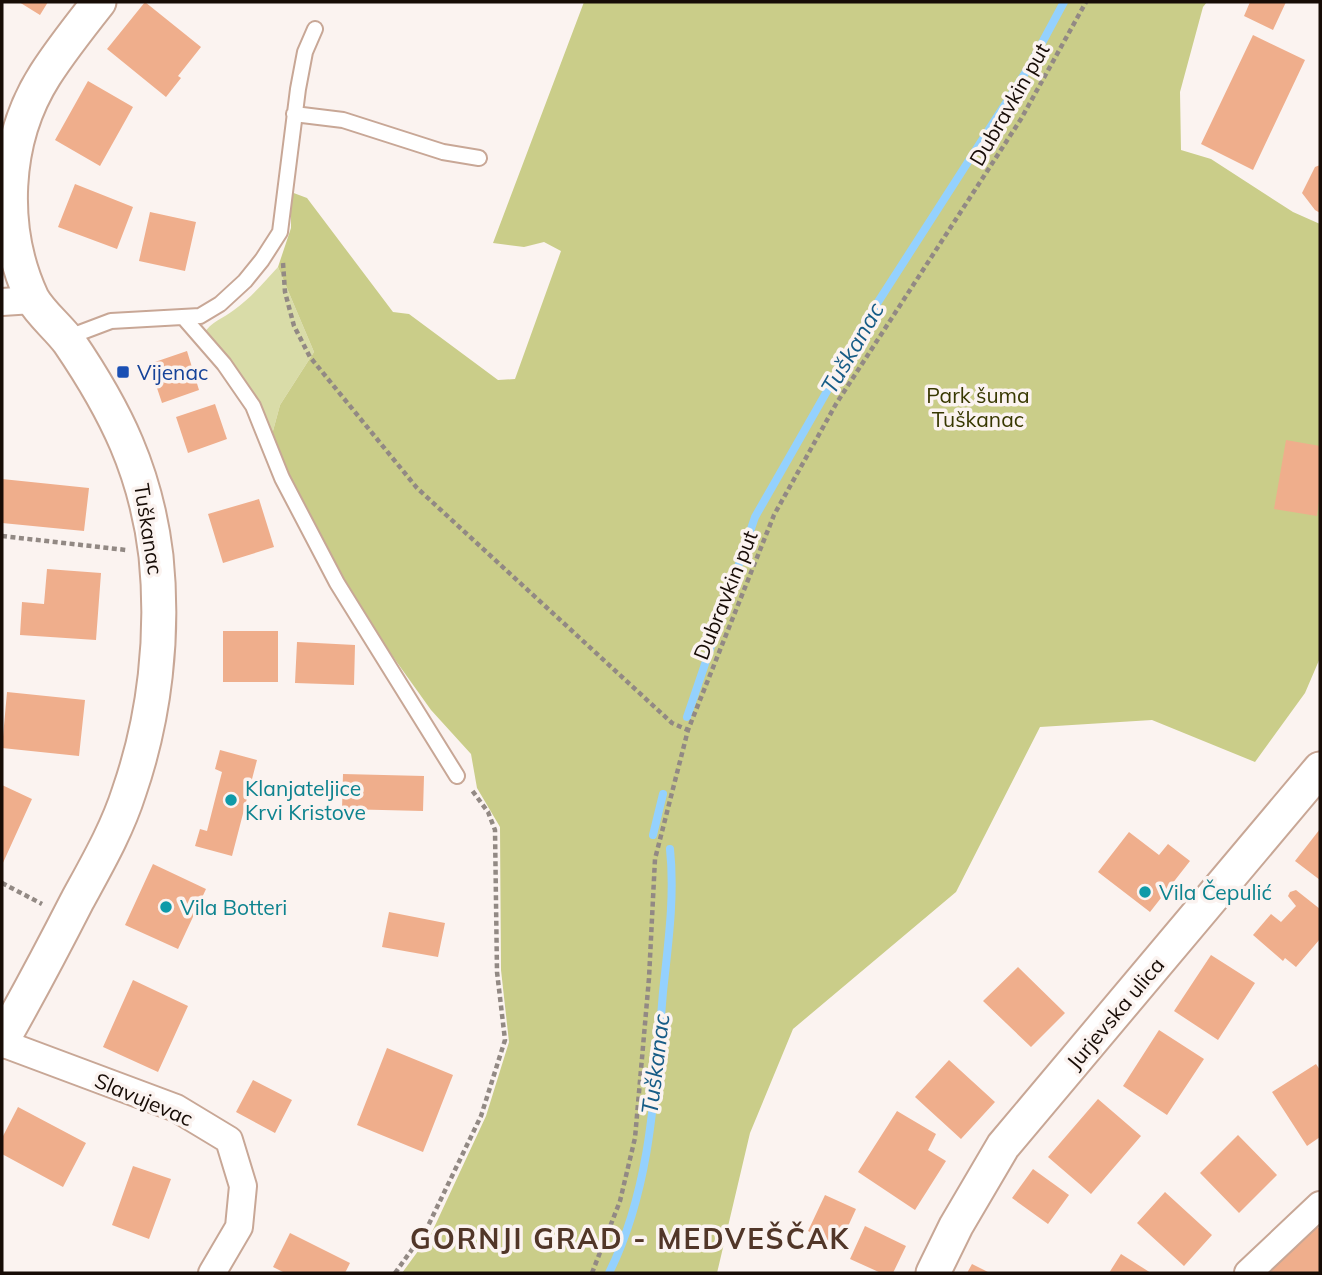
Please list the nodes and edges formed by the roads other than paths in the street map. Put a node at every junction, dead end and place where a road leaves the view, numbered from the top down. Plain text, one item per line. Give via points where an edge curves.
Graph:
1 (99, 2) edge
2 (315, 29) dead end
3 (294, 114) junction
4 (479, 158) dead end
5 (17, 301) edge
6 (184, 317) junction
7 (66, 338) junction
8 (1320, 769) edge
9 (457, 776) road end
10 (2, 1042) edge
11 (1320, 1205) edge
12 (212, 1273) edge
13 (933, 1273) edge
14 (1248, 1273) edge

1 - 5 street, Tuškanac via 43,78 25,113 14,150 7,182
2 - 3 lane via 305,51
3 - 4 lane via 343,120 443,152
3 - 6 lane via 280,232 245,281 220,304 200,316
5 - 7 street, Tuškanac
6 - 7 lane via 111,321
6 - 9 lane via 253,406 282,478 337,583
7 - 10 street, Tuškanac via 109,405 146,496 159,608 152,707 129,794
8 - 13 street, Jurjevska ulica via 1003,1146
10 - 12 street, Slavujevac via 176,1108 229,1140 243,1186 239,1227
11 - 14 street

